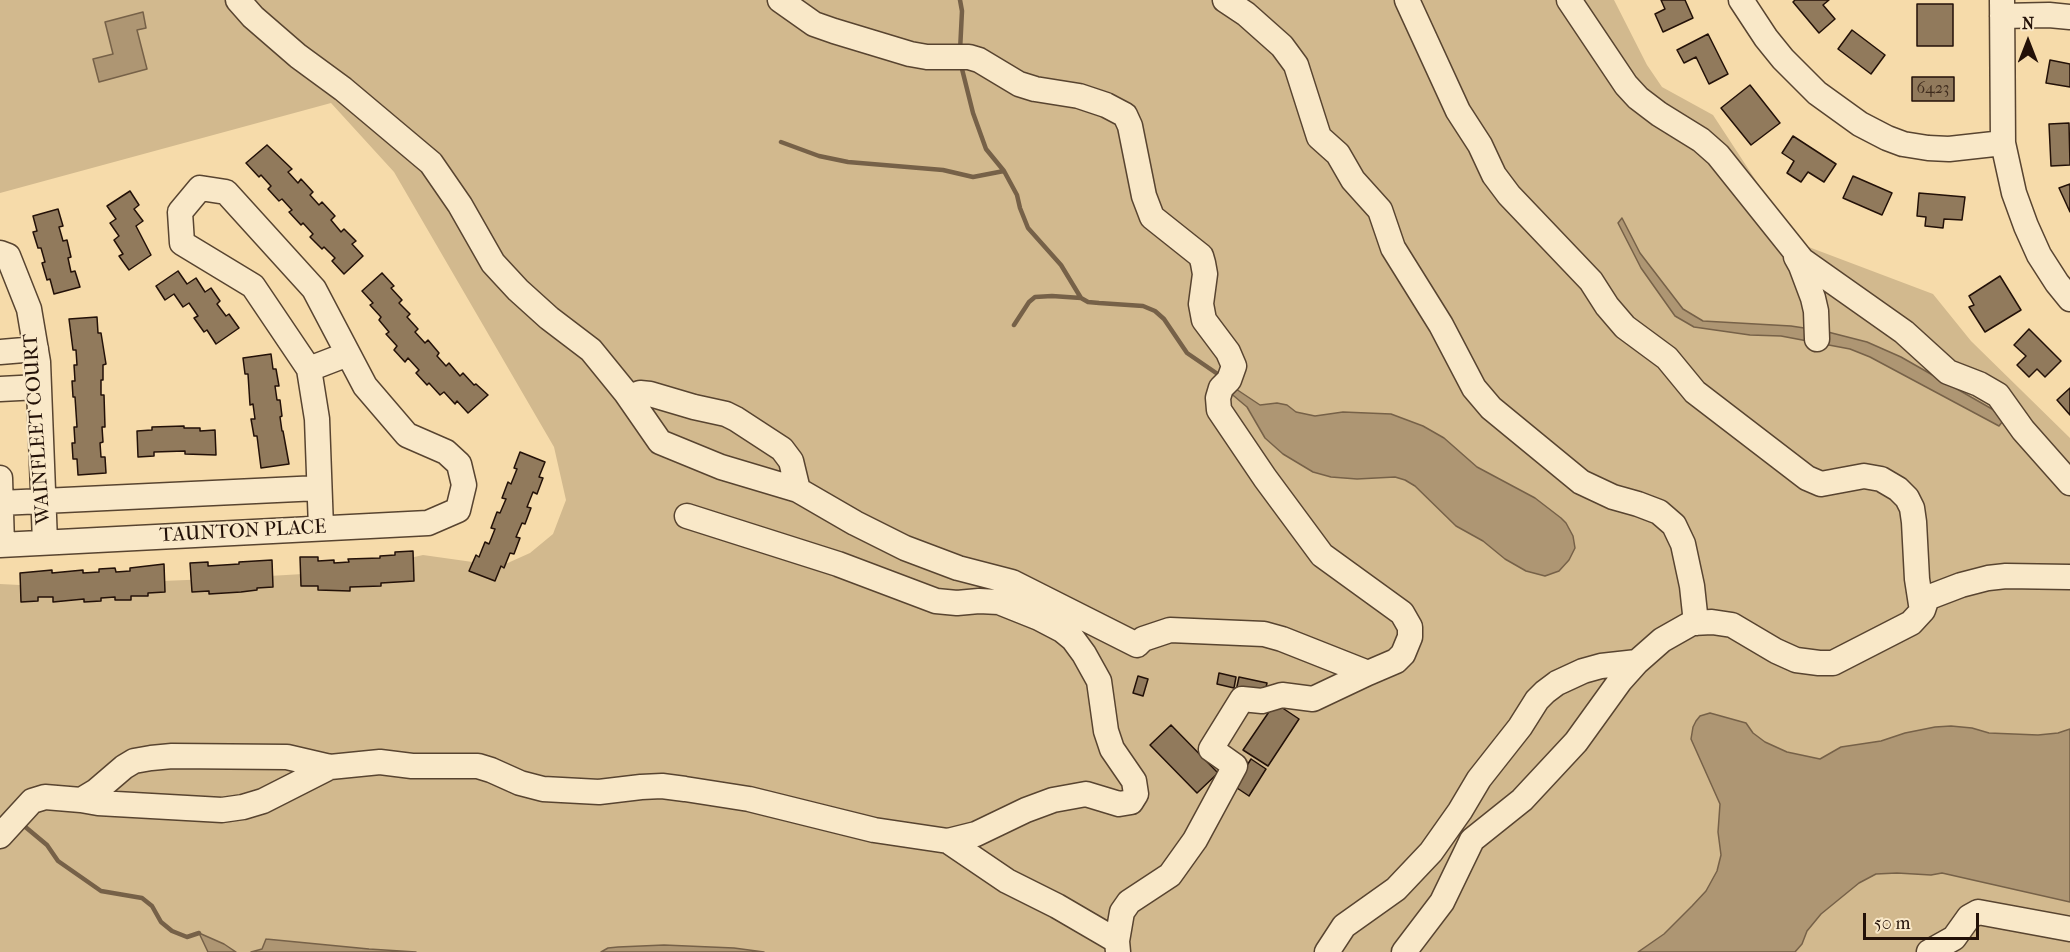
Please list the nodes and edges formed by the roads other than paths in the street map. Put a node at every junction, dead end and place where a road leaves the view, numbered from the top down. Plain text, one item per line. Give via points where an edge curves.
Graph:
1 (237, 0) edge
2 (780, 0) edge
3 (1225, 0) edge
4 (1407, 0) edge
5 (1569, 0) edge
6 (1741, 0) edge
7 (2002, 8) edge
8 (2070, 17) edge
9 (2003, 143) junction
10 (1790, 247) junction
11 (0, 253) edge
12 (2070, 299) edge
13 (1816, 329) dead end
14 (36, 349) junction
15 (0, 352) edge
16 (348, 354) junction
17 (309, 369) junction
18 (39, 387) junction
19 (0, 389) edge
20 (629, 397) junction
21 (0, 478) edge
22 (2070, 483) edge
23 (319, 488) junction
24 (798, 490) junction
25 (44, 500) junction
26 (0, 503) edge
27 (687, 516) dead end
28 (321, 528) junction
29 (45, 542) junction
30 (1, 545) edge
31 (2070, 577) edge
32 (1922, 611) junction
33 (1696, 623) junction
34 (1637, 662) junction
35 (1368, 673) junction
36 (330, 767) junction
37 (81, 800) junction
38 (0, 836) edge
39 (948, 841) junction
40 (2070, 929) edge
41 (1117, 947) edge
42 (1327, 952) edge
43 (1404, 952) edge
44 (1929, 952) edge

1 - 20 street via 298,56 431,163 493,263 549,318 591,350
2 - 35 street via 814,24 834,31 893,50 969,57 1019,84 1079,96 1125,115 1152,217 1201,256 1205,274 1201,304 1204,320 1234,366 1221,388 1219,410 1322,555 1402,613 1407,621 1410,637 1403,654 1388,666
3 - 33 street via 1282,46 1296,64 1319,137 1338,154 1353,180 1380,210 1393,248 1474,388 1491,408 1581,482 1659,512 1674,525 1683,544
4 - 32 street via 1458,111 1494,175 1591,281 1625,327 1667,358 1695,392 1807,478 1821,484 1864,476 1881,479 1907,498 1914,522
5 - 10 street via 1626,86 1718,155
6 - 9 street via 1783,59 1817,93 1860,124 1887,138 1928,148 1949,150
7 - 8 street
7 - 9 street
9 - 12 street via 2026,226 2039,255
10 - 13 street via 1813,298
10 - 22 street via 1802,260 1904,332 1948,372 1998,395
11 - 14 street, WAINFLEET COURT via 8,256 29,309
14 - 15 street
14 - 18 street, WAINFLEET COURT
16 - 17 street
16 - 17 street via 314,289 226,192 200,188 180,212 182,243 253,286
16 - 28 street, TAUNTON PLACE via 365,386 407,435 446,452 459,464 464,485 458,510 428,524
17 - 23 street via 317,419
18 - 19 street
18 - 25 street, WAINFLEET COURT
20 - 24 street via 660,442 721,467
20 - 24 street via 650,394 736,419 782,449 791,461
21 - 26 street
23 - 25 street, TAUNTON PLACE
23 - 28 street
24 - 35 street via 905,548 958,568 1012,582 1137,645 1170,630 1264,634
25 - 26 street, TAUNTON PLACE
25 - 29 street, WAINFLEET COURT
26 - 30 street
27 - 39 street via 826,560 936,601 999,602 1039,618 1073,639 1099,681 1106,731 1112,748 1134,781 1136,794 1131,802 1119,804 1086,794 1053,800 976,834
28 - 29 street, TAUNTON PLACE
29 - 30 street, TAUNTON PLACE
31 - 32 street via 1988,578 1927,598
32 - 33 street via 1911,623 1833,663 1796,660 1732,625
33 - 34 street via 1662,640
34 - 42 street via 1583,670 1545,692 1431,852 1396,889 1344,926
34 - 43 street via 1576,742 1522,800 1472,840 1442,902
35 - 41 street via 1313,699 1282,695 1262,701 1242,699 1211,748 1235,766 1195,840 1170,875 1129,902 1122,912
36 - 37 street via 262,801 222,810
36 - 37 street via 287,757 151,758 134,761
36 - 39 street via 380,762 478,766 543,789 685,789 749,799 874,830
37 - 38 street via 45,796 32,801
39 - 41 street
40 - 44 street via 1978,912 1969,917 1954,938

